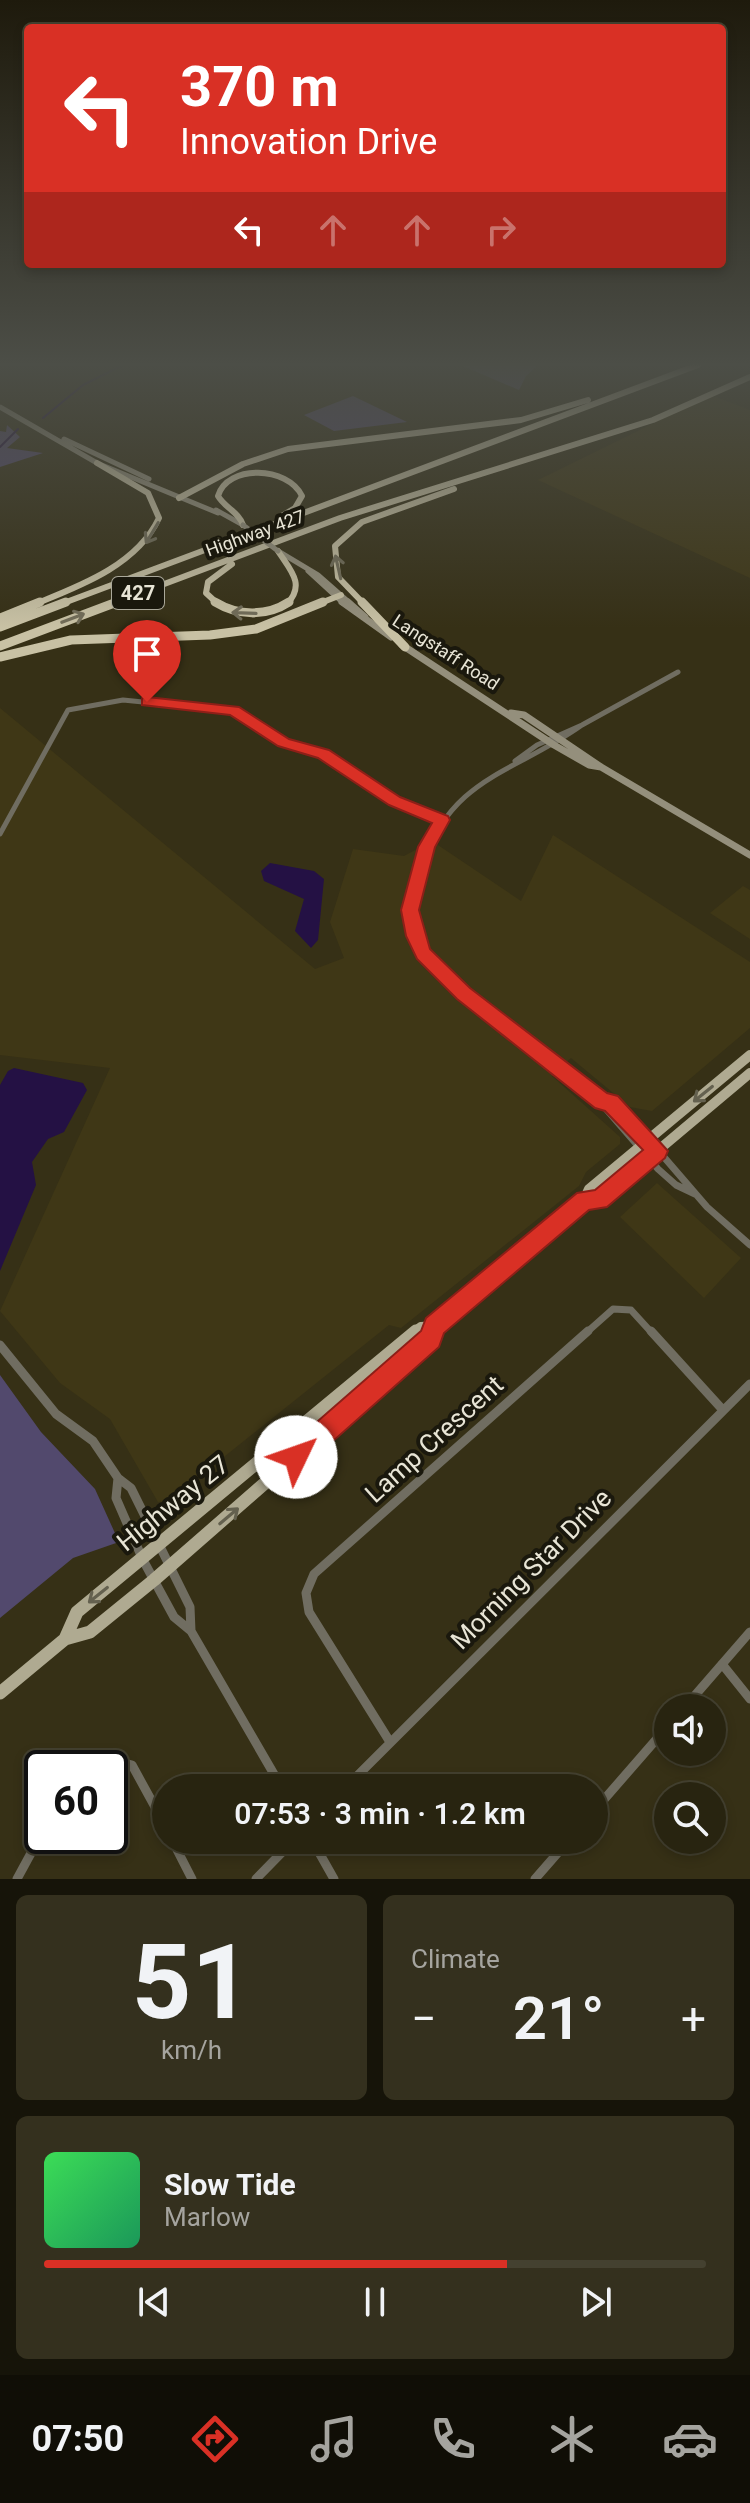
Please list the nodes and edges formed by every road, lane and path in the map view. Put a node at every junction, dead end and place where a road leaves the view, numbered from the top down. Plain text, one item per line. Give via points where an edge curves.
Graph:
1 (80, 453) edge
2 (87, 453) edge
3 (277, 453) edge
4 (464, 453) edge
5 (553, 453) edge
6 (560, 453) edge
7 (97, 463) junction
8 (182, 496) junction
9 (243, 525) junction
10 (238, 537) junction
11 (277, 541) junction
12 (278, 551) junction
13 (338, 596) junction
14 (0, 618) edge
15 (0, 627) edge
16 (0, 646) edge
17 (405, 647) junction
18 (0, 657) edge
19 (678, 672) dead end
20 (510, 713) junction
21 (559, 738) junction
22 (550, 742) junction
23 (601, 767) junction
24 (442, 820) junction
25 (0, 834) edge
26 (750, 855) edge
27 (750, 1055) edge
28 (750, 1073) edge
29 (644, 1143) junction
30 (654, 1154) junction
31 (584, 1200) junction
32 (750, 1245) edge
33 (435, 1326) junction
34 (0, 1345) edge
35 (750, 1384) edge
36 (722, 1409) junction
37 (118, 1478) junction
38 (159, 1545) junction
39 (143, 1560) junction
40 (170, 1567) junction
41 (154, 1580) junction
42 (191, 1631) junction
43 (750, 1632) edge
44 (65, 1639) junction
45 (722, 1664) junction
46 (0, 1693) edge
47 (696, 1694) edge
48 (750, 1699) edge
49 (390, 1742) junction
50 (654, 1742) edge
51 (128, 1764) edge
52 (274, 1774) edge
53 (359, 1774) edge
54 (608, 1795) edge
55 (152, 1801) edge
56 (31, 1854) edge
57 (179, 1854) edge
58 (280, 1854) edge
59 (320, 1854) edge
60 (557, 1854) edge
61 (17, 1879) edge
62 (192, 1879) edge
63 (256, 1879) edge
64 (334, 1879) edge
65 (535, 1879) edge

1 - 7 main road, Langstaff Road
2 - 8 main road, Langstaff Road
3 - 8 highway
4 - 10 highway, Highway 427 / 427
5 - 11 highway, Highway 427 / 427
17 -> 6 highway via 338,577 335,546 362,522
7 - 8 main road, Langstaff Road
7 -> 14 highway via 144,489 161,514 158,529 137,553 114,567
8 - 9 main road, Langstaff Road
9 - 10 highway via 218,496 227,482 241,475 272,473 301,488 295,508
9 - 12 main road, Langstaff Road, bridge
10 - 15 highway, Highway 427 / 427
12 -> 11 highway via 297,581 289,602 254,614 236,614 213,604 206,593 218,572
16 -> 11 highway, Highway 427 / 427
12 - 13 main road, Langstaff Road
13 - 17 main road, Langstaff Road
13 - 18 highway via 256,629 71,640
17 - 20 main road, Langstaff Road
19 - 21 street
20 - 21 main road, Langstaff Road via 524,715
20 - 22 main road, Langstaff Road
21 - 22 street
21 - 23 main road, Langstaff Road
22 - 23 main road, Langstaff Road
22 - 24 street via 489,776
23 - 26 main road, Langstaff Road
24 - 25 street via 394,801 323,754 284,742 233,711 123,700 68,710
24 - 29 street via 427,847 410,910 424,954 455,986 602,1101 603,1108
27 -> 29 main road, Highway 27
28 - 30 main road, Highway 27
29 - 30 street
29 - 31 main road, Highway 27 via 589,1189
30 - 31 main road, Highway 27 via 599,1200
30 - 32 street via 676,1185 695,1194
31 - 33 main road, Highway 27
33 - 38 main road, Highway 27 via 421,1327
40 -> 33 main road, Highway 27 via 431,1338
34 - 37 street via 56,1414 93,1441
35 - 36 street, Morning Star Drive
36 - 49 street, Morning Star Drive
36 - 49 street, Lamp Crescent via 631,1310 613,1309 314,1574 306,1593 309,1612
37 - 38 street via 131,1488
37 - 39 street via 116,1498
38 - 39 main road, Highway 27
38 - 40 street
39 - 41 street
39 -> 44 main road, Highway 27 via 77,1612
40 - 41 main road, Highway 27
40 - 42 street via 190,1607
41 - 42 street via 174,1617
41 - 44 main road, Highway 27 via 90,1632
42 - 52 street
43 - 45 street
44 - 46 main road, Highway 27
45 - 47 street
45 - 48 street
49 - 53 street, Morning Star Drive
50 - 54 street
51 - 55 street
56 - 61 street
57 - 62 street
58 - 63 street
59 - 64 street
60 - 65 street

